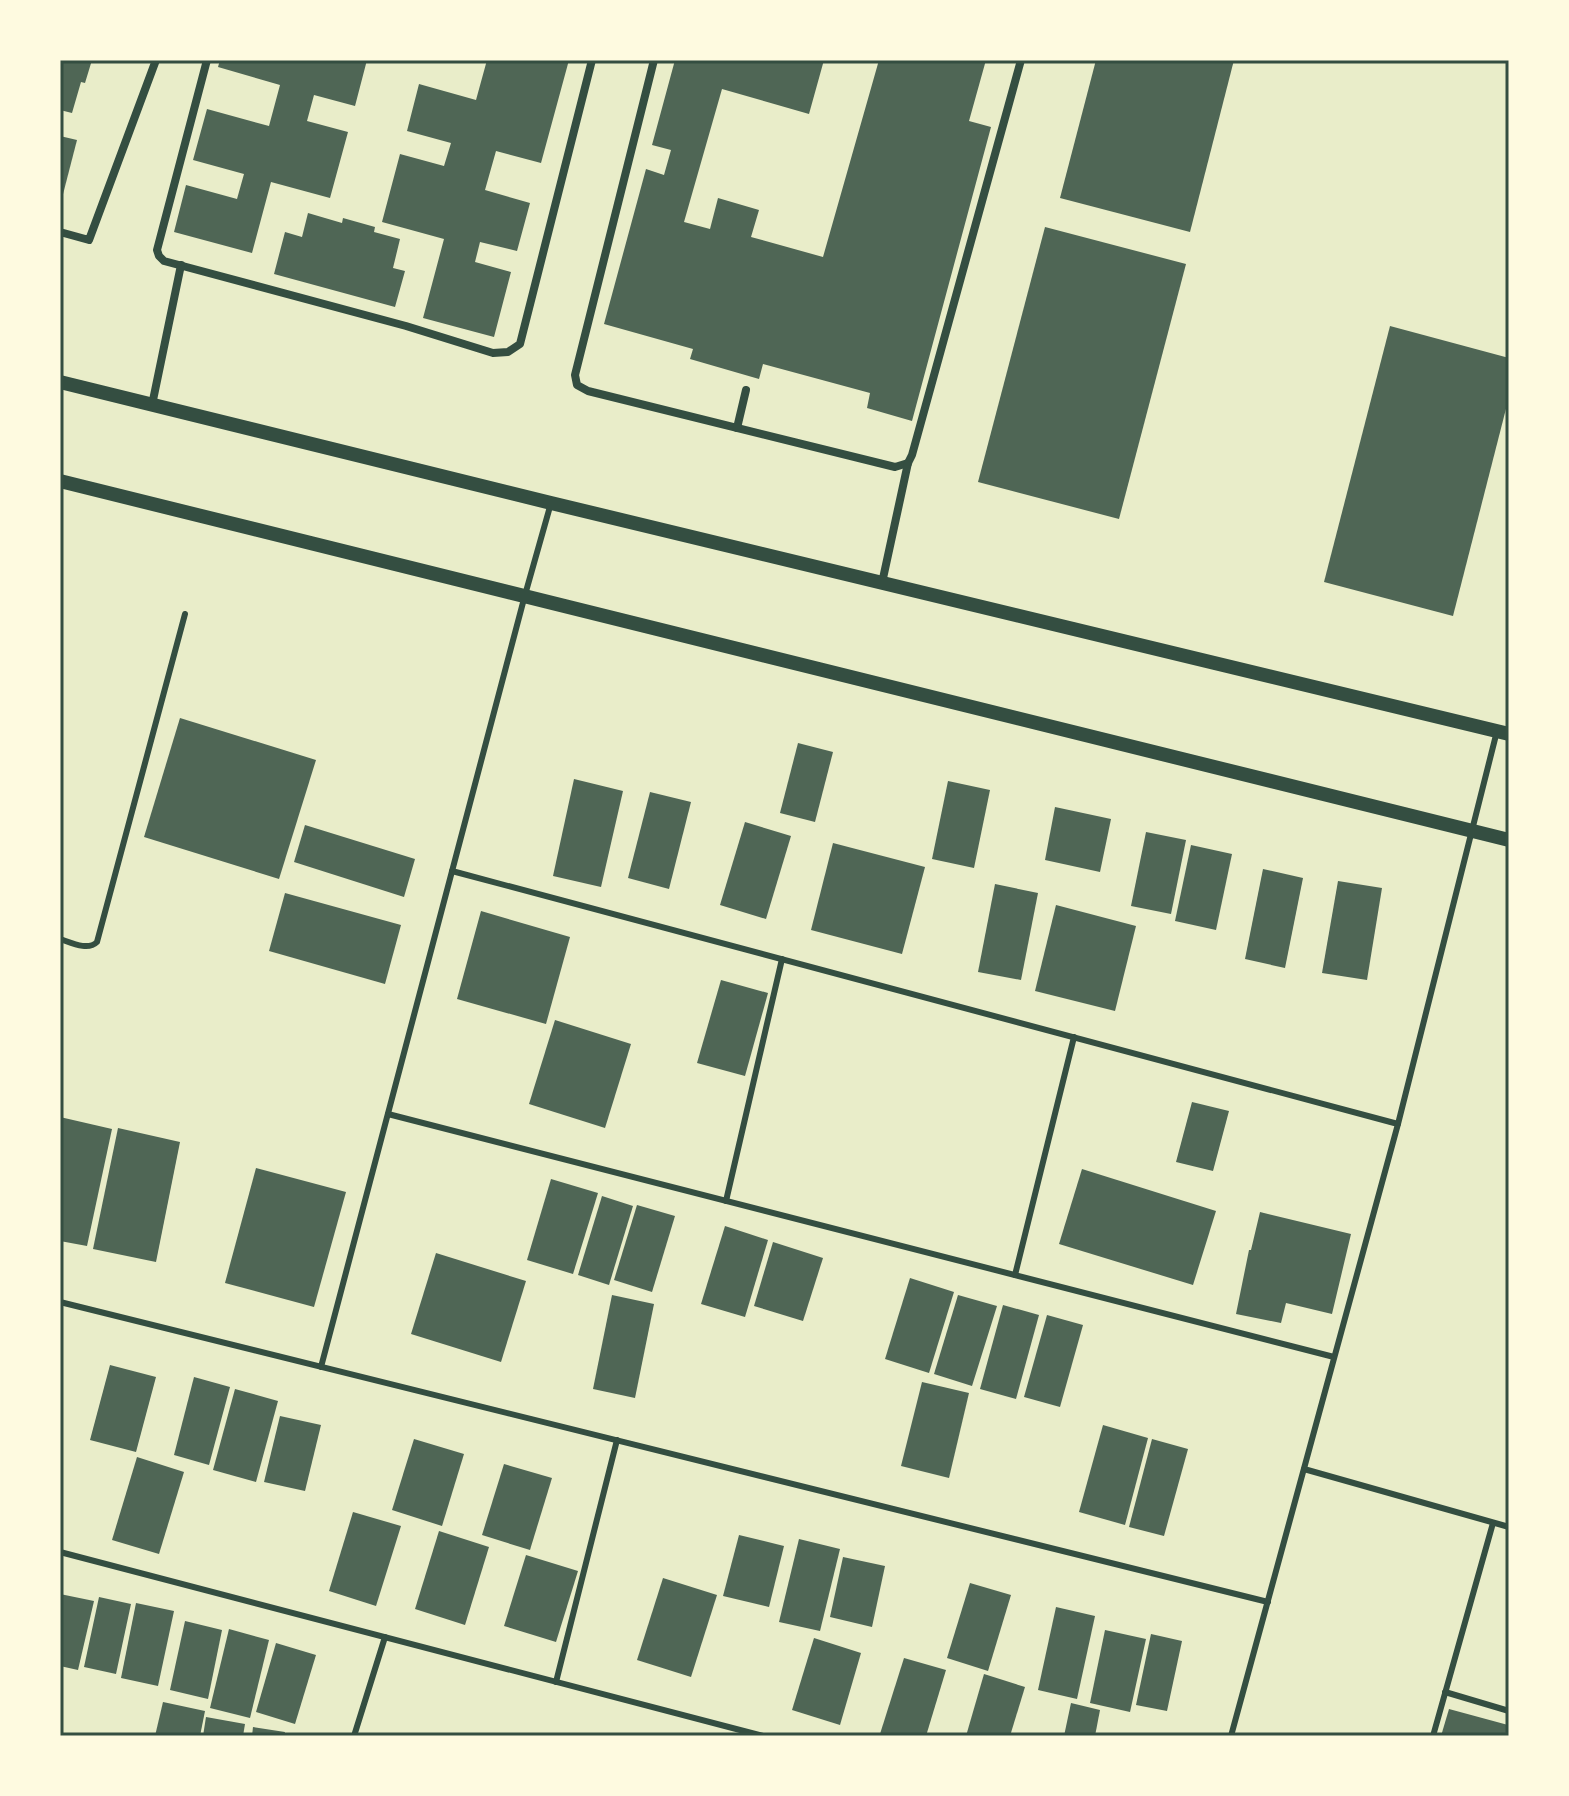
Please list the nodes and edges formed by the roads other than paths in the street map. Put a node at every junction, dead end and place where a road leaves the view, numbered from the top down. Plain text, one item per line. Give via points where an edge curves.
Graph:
1 (156, 60) edge
2 (207, 60) edge
3 (592, 60) edge
4 (654, 60) edge
5 (1021, 60) edge
6 (60, 232) edge
7 (181, 265) junction
8 (60, 382) edge
9 (746, 390) dead end
10 (152, 405) junction
11 (737, 428) junction
12 (908, 463) junction
13 (60, 481) edge
14 (551, 503) junction
15 (882, 583) junction
16 (525, 595) junction
17 (185, 614) dead end
18 (1503, 733) edge
19 (1473, 831) junction
20 (1509, 840) edge
21 (452, 871) junction
22 (60, 939) edge
23 (782, 959) junction
24 (1074, 1037) junction
25 (388, 1114) junction
26 (1398, 1124) junction
27 (726, 1201) junction
28 (1015, 1275) junction
29 (60, 1302) edge
30 (1334, 1357) junction
31 (321, 1367) junction
32 (617, 1440) junction
33 (1304, 1469) junction
34 (1493, 1523) junction
35 (1509, 1527) edge
36 (60, 1552) edge
37 (1268, 1602) junction
38 (385, 1637) junction
39 (556, 1682) junction
40 (1445, 1692) junction
41 (1509, 1711) edge
42 (354, 1736) edge
43 (763, 1736) edge
44 (1231, 1736) edge
45 (1433, 1736) edge

1 - 6 street via 89,240
2 - 7 street via 157,250 164,261
3 - 7 street via 520,344 508,352 493,353
4 - 11 street via 575,375 577,385
5 - 12 street
7 - 10 street
8 - 10 street
9 - 11 street
10 - 14 street
11 - 12 street via 895,467
12 - 15 street
13 - 16 street
14 - 15 street
14 - 16 lane
15 - 18 street
16 - 19 street
16 - 21 lane
17 - 22 lane via 97,942 90,947
18 - 19 lane
19 - 20 street
19 - 26 lane
21 - 23 lane
21 - 25 lane
23 - 24 lane
23 - 27 lane
24 - 26 lane
24 - 28 lane
25 - 27 lane
25 - 31 lane
26 - 30 lane
27 - 28 lane
28 - 30 lane
29 - 31 lane
30 - 33 lane
31 - 32 lane
32 - 37 lane
32 - 39 lane
33 - 34 lane
33 - 37 lane
34 - 35 lane
34 - 40 lane
36 - 38 lane
37 - 44 lane
38 - 39 lane
38 - 42 lane
39 - 43 lane
40 - 41 lane
40 - 45 lane

